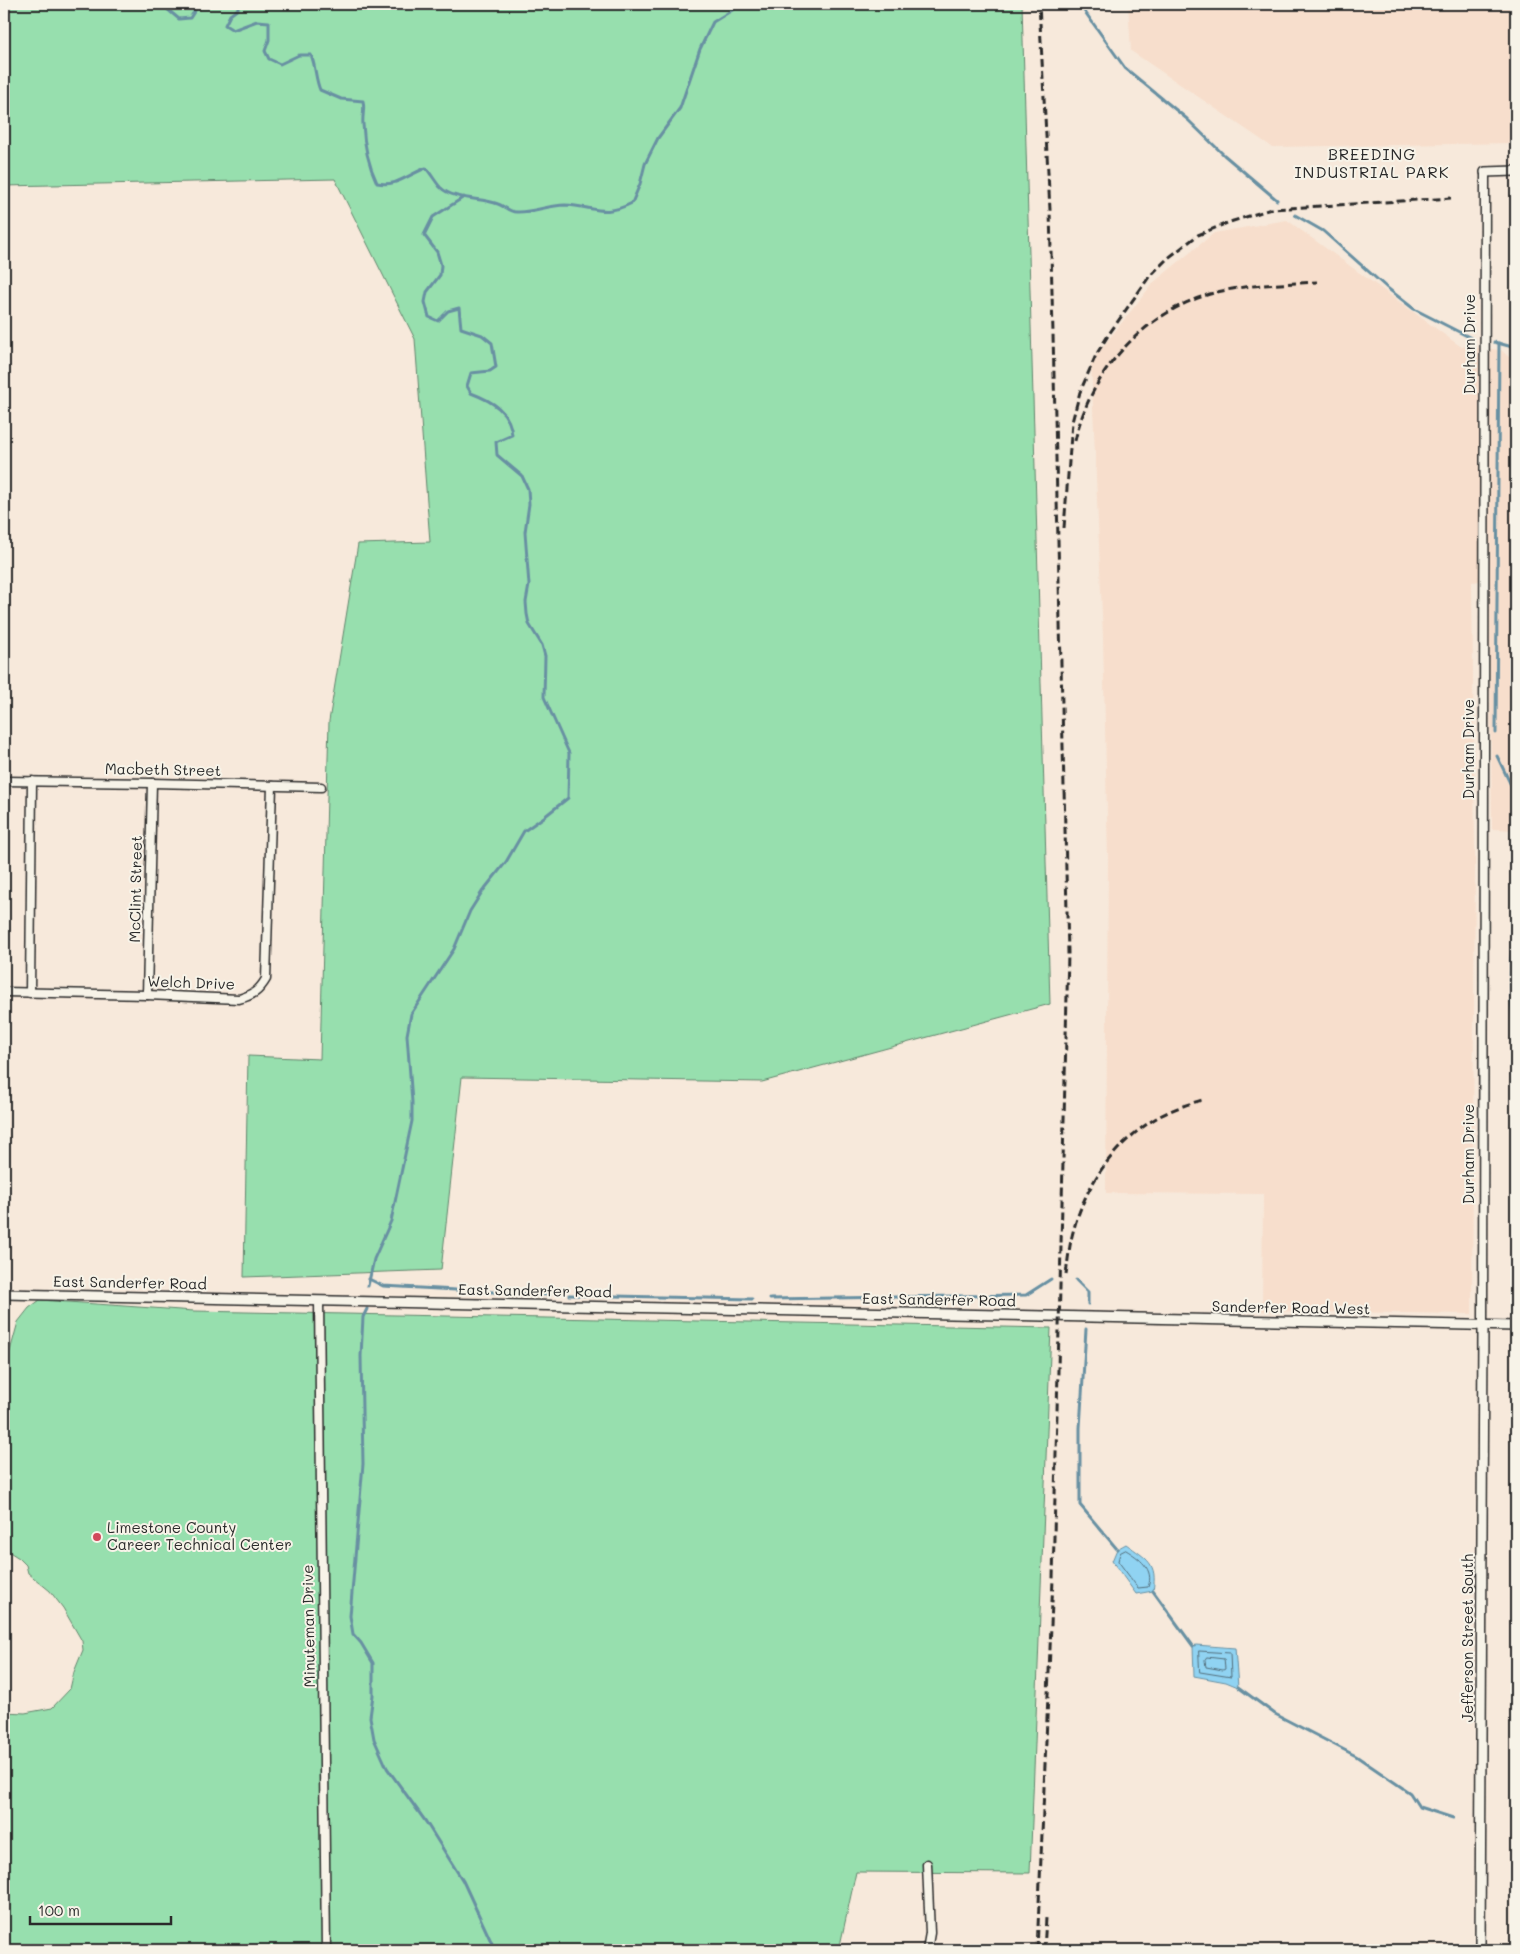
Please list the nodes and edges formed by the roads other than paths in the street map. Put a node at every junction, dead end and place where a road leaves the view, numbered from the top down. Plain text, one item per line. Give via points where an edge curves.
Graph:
1 (1516, 171) edge
2 (1485, 172) joint
3 (4, 781) edge
4 (32, 781) junction
5 (152, 783) junction
6 (272, 786) junction
7 (321, 787) dead end
8 (4, 992) edge
9 (30, 993) junction
10 (147, 995) junction
11 (4, 1294) edge
12 (319, 1301) junction
13 (1065, 1317) joint
14 (1483, 1326) junction
15 (1516, 1326) edge
16 (927, 1864) dead end
17 (326, 1950) edge
18 (927, 1950) edge
19 (1480, 1950) edge

1 - 2 street
2 - 14 street, Durham Drive
3 - 4 street, Macbeth Street
4 - 5 street, Macbeth Street
4 - 9 street
5 - 6 street, Macbeth Street
5 - 10 street, McClint Street
6 - 7 street, Macbeth Street
6 - 10 street, Welch Drive via 266,979 251,996 239,999
8 - 9 street, Welch Drive
9 - 10 street, Welch Drive
11 - 12 street, East Sanderfer Road
12 - 13 street, East Sanderfer Road
12 - 17 street, Minuteman Drive
13 - 14 street, Sanderfer Road West
14 - 15 street, Sanderfer Road West
14 - 19 street, Jefferson Street South
16 - 18 street via 930,1933

